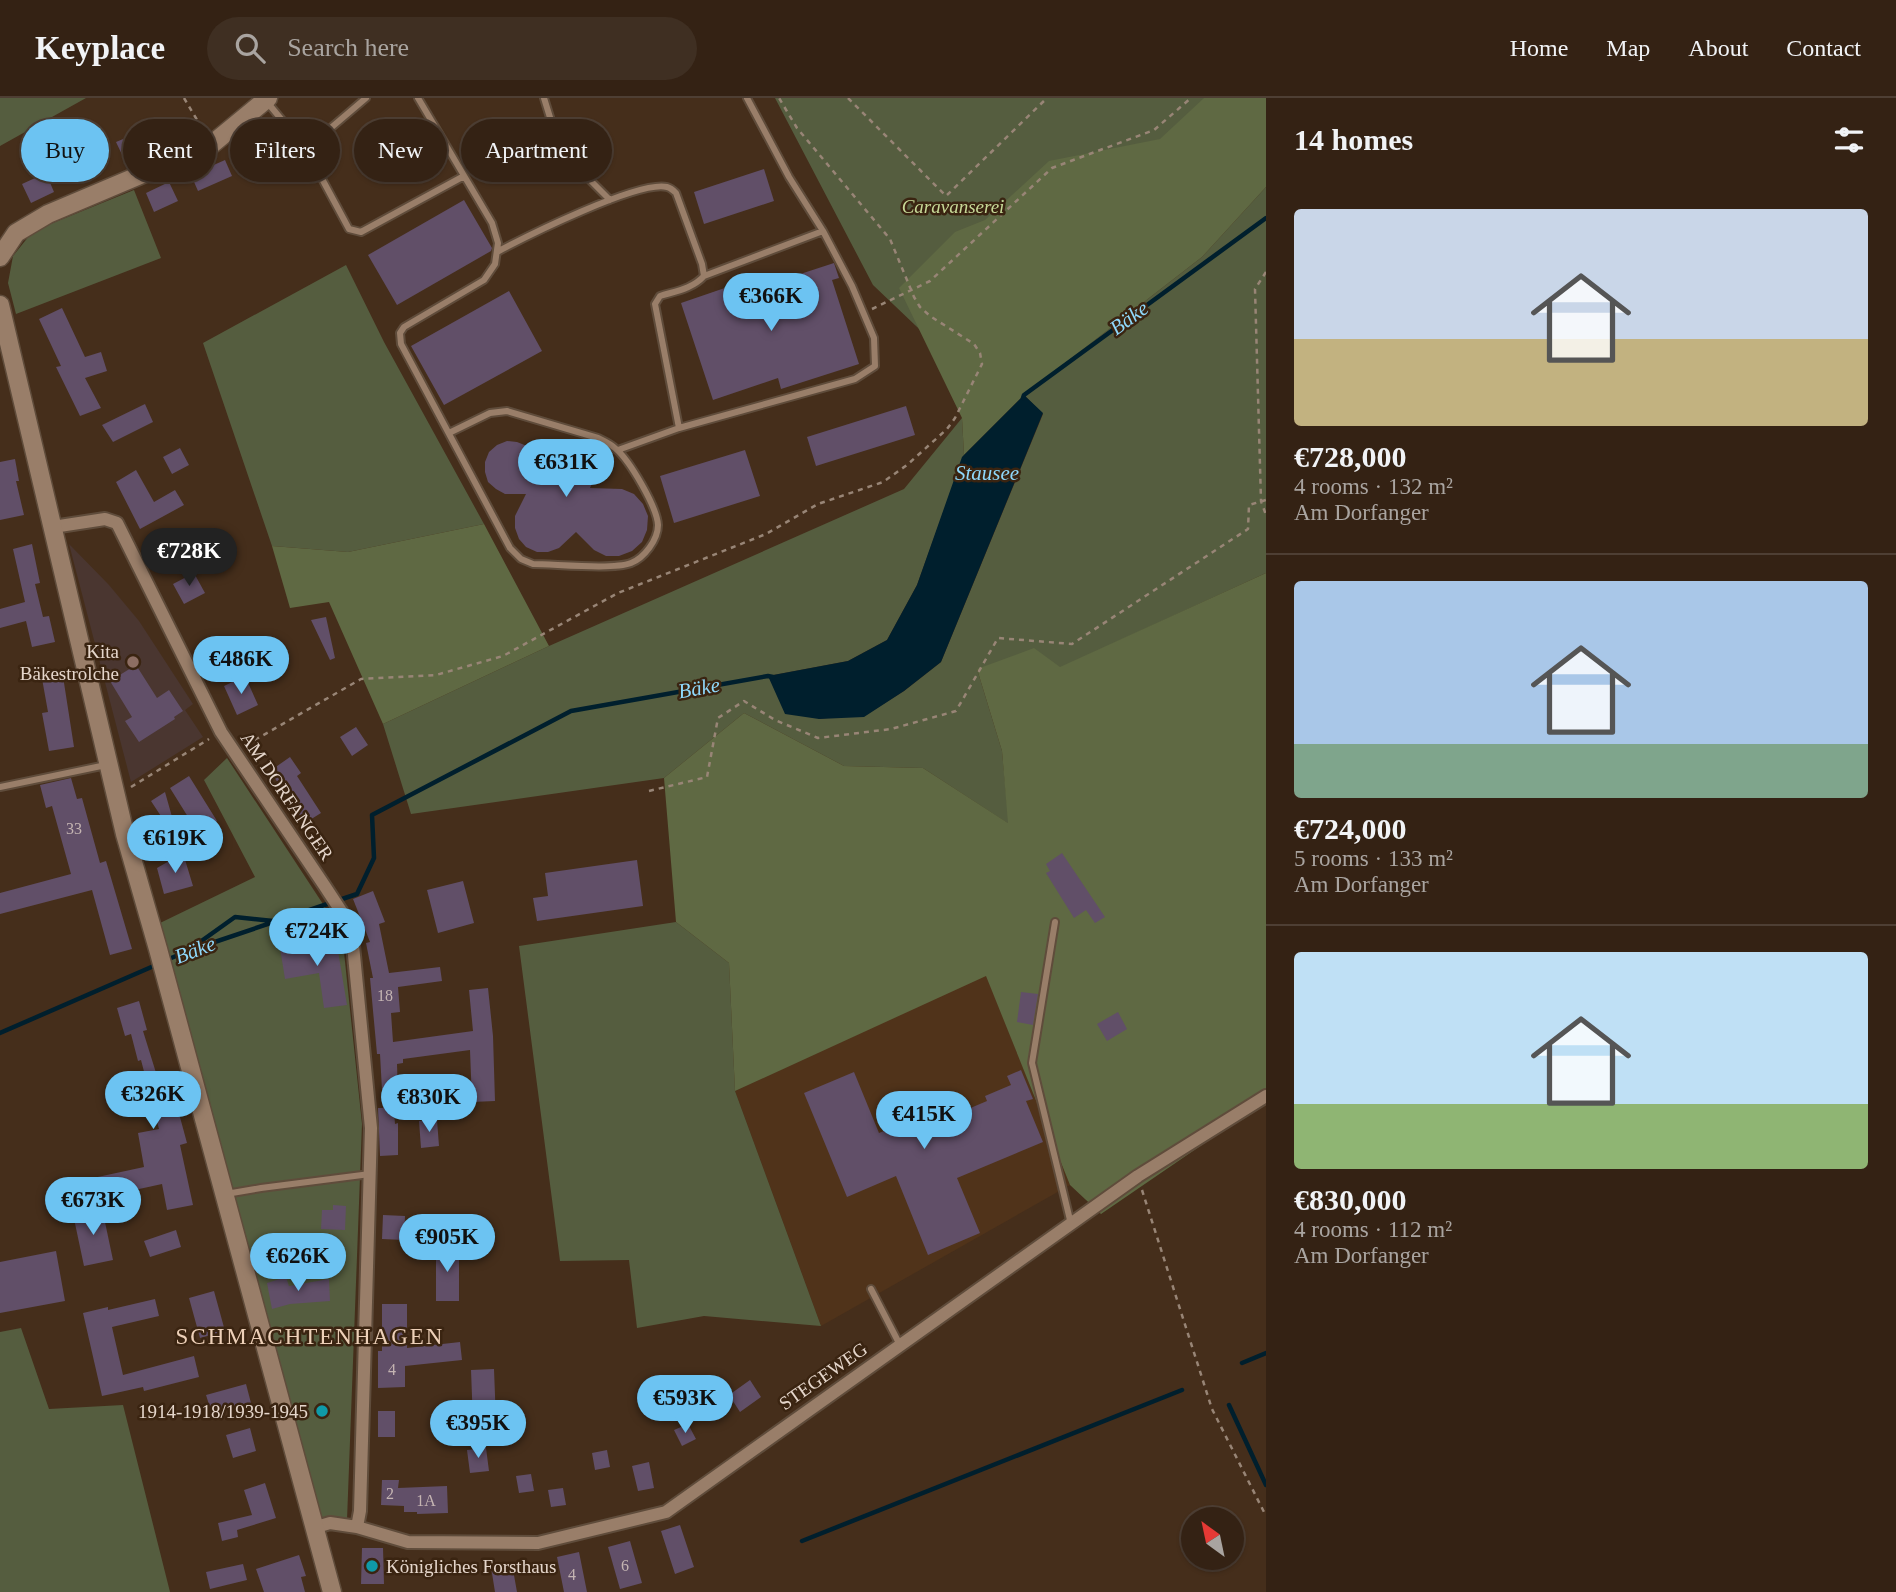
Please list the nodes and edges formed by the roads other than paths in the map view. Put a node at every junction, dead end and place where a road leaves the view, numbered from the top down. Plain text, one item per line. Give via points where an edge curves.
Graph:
1 (366, 98) edge
2 (418, 98) edge
3 (544, 98) edge
4 (747, 98) edge
5 (267, 99) edge
6 (283, 119) edge
7 (340, 120) edge
8 (461, 171) edge
9 (461, 178) edge
10 (324, 182) edge
11 (468, 182) edge
12 (610, 200) junction
13 (823, 230) junction
14 (497, 252) junction
15 (0, 257) edge
16 (704, 276) junction
17 (0, 305) edge
18 (679, 428) junction
19 (449, 433) junction
20 (618, 450) junction
21 (53, 527) junction
22 (108, 764) junction
23 (0, 787) edge
24 (1055, 922) dead end
25 (1266, 1096) edge
26 (370, 1174) junction
27 (224, 1195) junction
28 (1071, 1224) junction
29 (871, 1289) dead end
30 (900, 1345) junction
31 (356, 1527) junction
32 (313, 1528) junction
33 (332, 1592) edge

1 - 7 lane
2 - 8 lane
3 - 12 lane via 557,140
4 - 13 lane
5 - 6 lane
5 - 15 main road via 211,145 48,214 16,233
9 - 10 lane via 361,232 349,229
11 - 14 lane via 492,223
12 - 14 lane
12 - 16 lane via 669,187 682,205
13 - 16 lane
13 - 18 lane via 874,338 875,366 855,379
14 - 19 lane via 484,280 400,333 401,344
16 - 18 lane via 687,288 660,296 655,304
17 - 21 main road
18 - 20 lane
19 - 20 lane via 490,413 508,411 598,438
19 - 20 lane via 510,548 533,564 631,563 651,545 658,524
21 - 22 main road
21 - 26 street, AM DORFANGER via 105,519 117,523 221,732 343,914 352,935 371,1128
22 - 23 lane
22 - 27 main road
24 - 28 lane via 1032,1063
25 - 28 street, STEGEWEG
26 - 27 lane
26 - 31 street
27 - 32 main road
28 - 30 street, STEGEWEG
29 - 30 lane
30 - 31 street, STEGEWEG via 666,1512 538,1543 408,1542
31 - 32 street, STEGEWEG via 330,1523
32 - 33 main road

